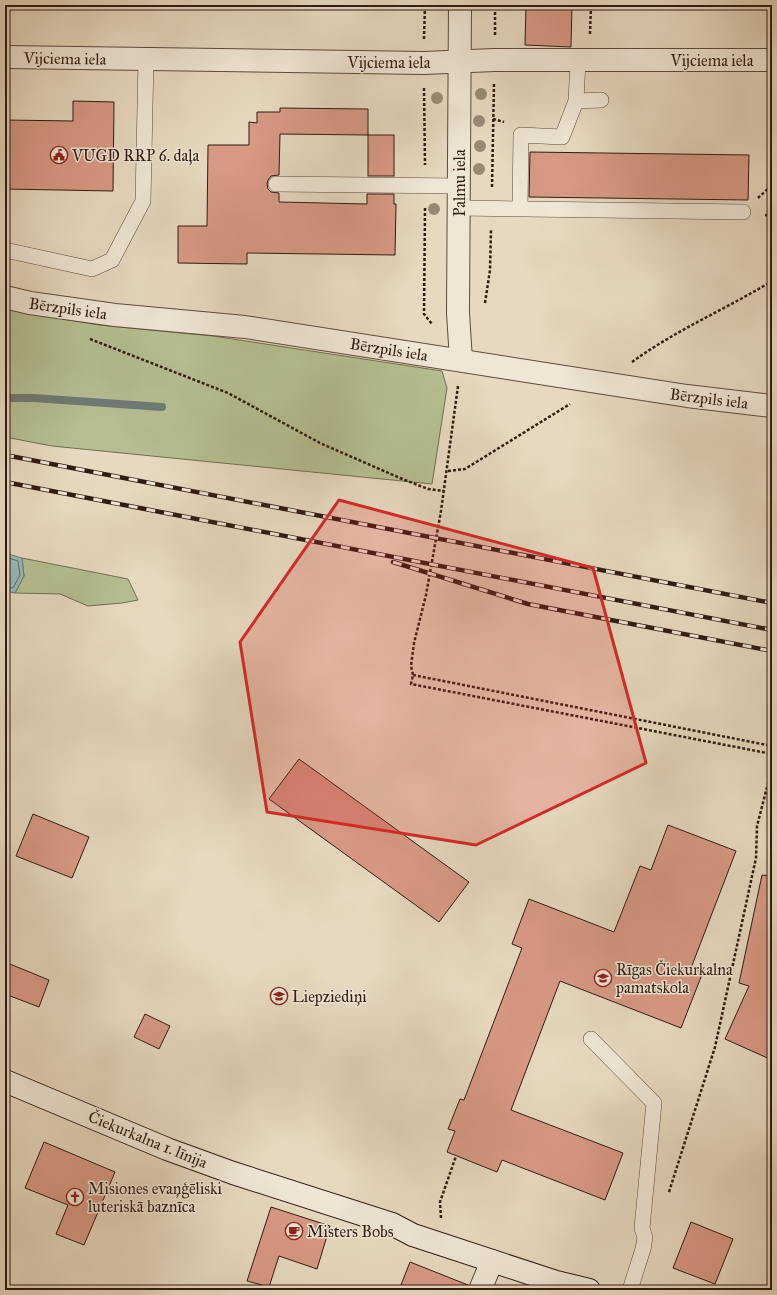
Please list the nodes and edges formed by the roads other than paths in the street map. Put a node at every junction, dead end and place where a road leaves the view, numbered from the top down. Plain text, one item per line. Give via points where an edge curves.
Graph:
1 (460, 5) edge
2 (5, 57) edge
3 (146, 59) junction
4 (578, 60) junction
5 (772, 60) edge
6 (459, 62) junction
7 (601, 100) dead end
8 (576, 102) junction
9 (276, 184) dead end
10 (459, 186) junction
11 (459, 208) junction
12 (520, 208) junction
13 (743, 212) dead end
14 (5, 250) edge
15 (5, 297) edge
16 (461, 360) junction
17 (772, 406) edge
18 (591, 1040) dead end
19 (5, 1081) edge
20 (492, 1261) junction
21 (480, 1290) edge
22 (589, 1290) edge
23 (630, 1290) edge

1 - 6 street, Palmu iela
2 - 3 street, Vijciema iela
3 - 6 street, Vijciema iela
3 - 14 lane via 143,201 112,260 92,269
4 - 5 street, Vijciema iela
4 - 6 street, Vijciema iela
4 - 8 lane
6 - 10 street, Palmu iela
7 - 8 lane
8 - 12 lane via 562,137 521,135
9 - 10 lane
10 - 11 street, Palmu iela
11 - 12 lane
11 - 16 street, Palmu iela via 458,313
12 - 13 lane
15 - 16 street, Bērzpils iela via 115,315 245,326
16 - 17 street, Bērzpils iela via 687,396
18 - 23 lane via 654,1103 642,1228 645,1238
19 - 20 street, Čiekurkalna 1. līnija via 167,1149 392,1224 413,1235
20 - 21 street
20 - 22 street, Čiekurkalna 1. līnija

